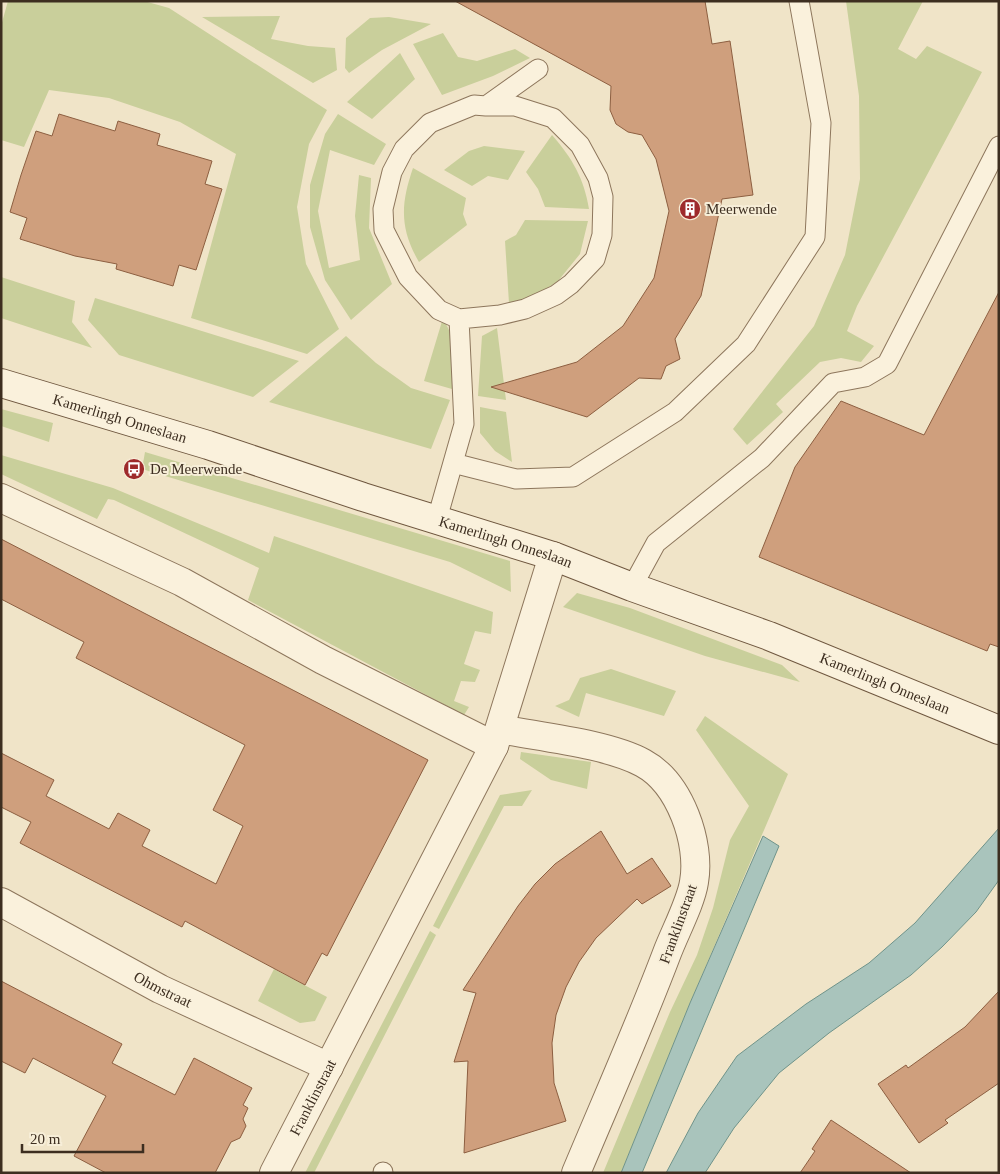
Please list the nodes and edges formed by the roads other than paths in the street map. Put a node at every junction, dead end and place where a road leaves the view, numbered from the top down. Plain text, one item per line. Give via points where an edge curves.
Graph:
1 (799, 1) edge
2 (538, 69) dead end
3 (486, 106) junction
4 (999, 146) edge
5 (459, 319) junction
6 (1, 383) edge
7 (454, 463) junction
8 (1, 498) edge
9 (437, 519) junction
10 (553, 556) junction
11 (632, 587) junction
12 (999, 730) edge
13 (497, 737) junction
14 (1, 902) edge
15 (329, 1067) junction
16 (274, 1173) edge
17 (576, 1173) edge

1 - 7 lane via 821,123 815,237 746,344 676,412 572,477 516,479
2 - 3 lane
3 - 5 lane via 474,105 430,123 404,149 392,172 383,209 384,230 408,277 439,310
3 - 5 lane via 515,106 553,118 580,146 598,178 603,198 602,235 595,259 556,296 500,315
4 - 11 lane via 887,364 865,377 833,383 762,458 656,543
5 - 7 lane via 464,424
6 - 9 street, Kamerlingh Onneslaan
7 - 9 lane
8 - 13 street via 182,582 323,660
9 - 10 street, Kamerlingh Onneslaan
10 - 11 street, Kamerlingh Onneslaan
10 - 13 street, Franklinstraat
11 - 12 street, Kamerlingh Onneslaan via 769,636
13 - 15 street, Franklinstraat
13 - 17 street, Franklinstraat via 614,751 645,764 670,787 684,809 695,852 694,882 659,975
14 - 15 street, Ohmstraat via 160,989
15 - 16 street, Franklinstraat

